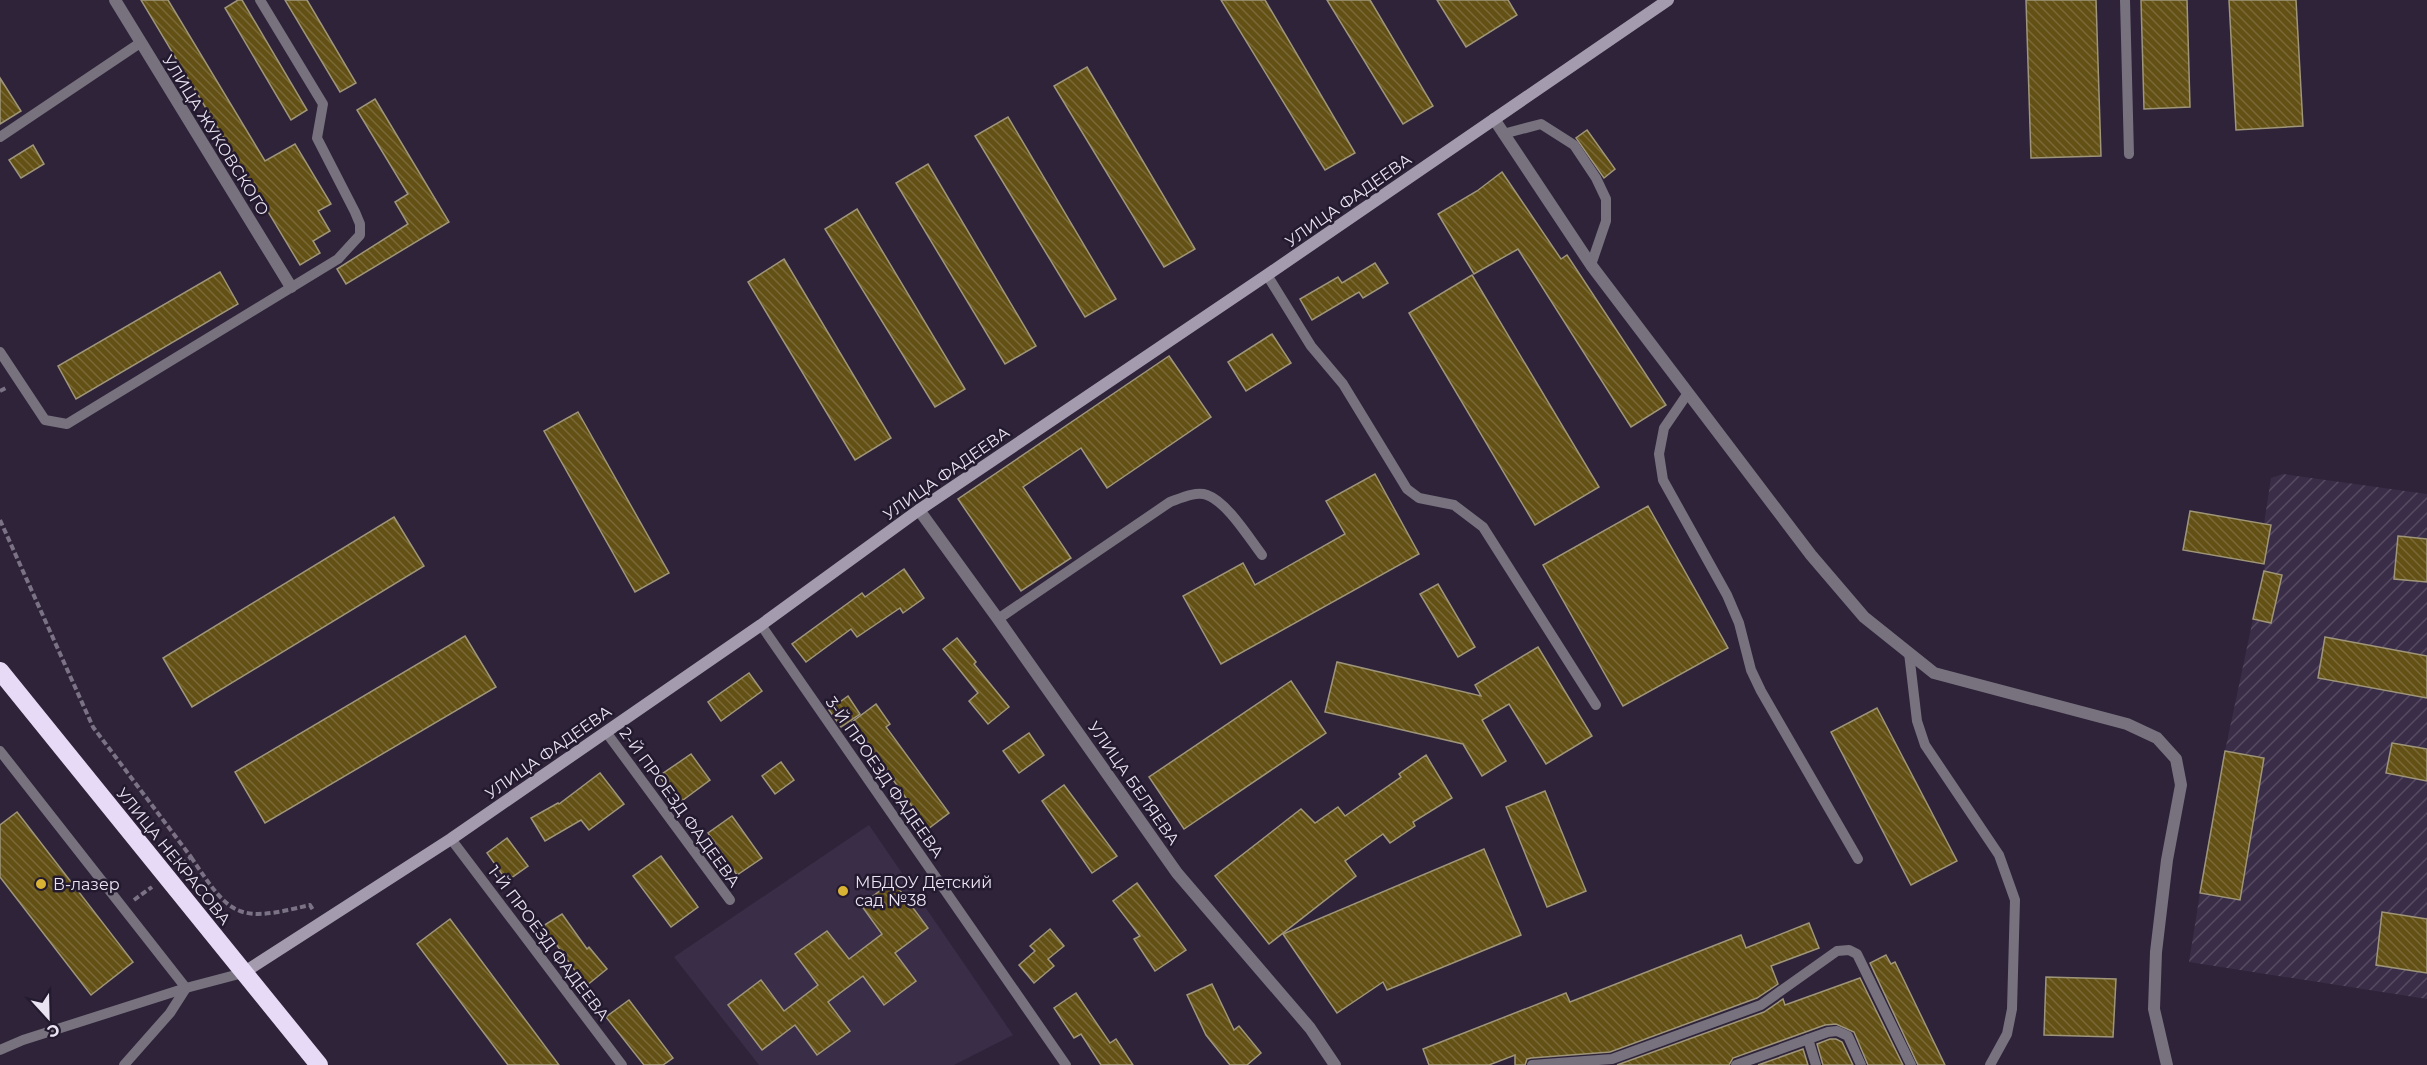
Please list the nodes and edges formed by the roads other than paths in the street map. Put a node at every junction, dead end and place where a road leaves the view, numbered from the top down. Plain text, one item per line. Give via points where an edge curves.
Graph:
1 (115, 0) edge
2 (260, 0) edge
3 (1668, 0) edge
4 (2125, 0) edge
5 (140, 43) junction
6 (1494, 119) junction
7 (1503, 134) junction
8 (0, 137) edge
9 (2129, 154) dead end
10 (1591, 265) junction
11 (1267, 275) junction
12 (291, 287) junction
13 (0, 352) edge
14 (1688, 393) junction
15 (919, 510) junction
16 (1262, 555) dead end
17 (998, 619) junction
18 (761, 625) junction
19 (1909, 653) junction
20 (0, 671) edge
21 (1596, 705) dead end
22 (606, 732) junction
23 (0, 751) edge
24 (451, 839) junction
25 (1858, 859) dead end
26 (730, 900) dead end
27 (243, 973) junction
28 (186, 988) junction
29 (1808, 1039) junction
30 (0, 1050) edge
31 (1753, 1062) edge
32 (2166, 1064) edge
33 (124, 1065) edge
34 (319, 1065) edge
35 (622, 1065) edge
36 (1066, 1065) edge
37 (1335, 1065) edge
38 (1532, 1065) edge
39 (1736, 1065) edge
40 (1816, 1065) edge
41 (1861, 1065) edge
42 (1911, 1065) edge
43 (1990, 1065) edge

1 - 5 street, УЛИЦА ЖУКОВСКОГО
2 - 12 lane via 323,104 317,138 360,224 360,235 338,259
3 - 6 main road, УЛИЦА ФАДЕЕВА
4 - 9 lane
5 - 8 lane
5 - 12 street, УЛИЦА ЖУКОВСКОГО
6 - 7 street
6 - 11 main road, УЛИЦА ФАДЕЕВА
7 - 10 street
7 - 10 lane via 1541,124 1574,145 1606,199 1606,221
10 - 14 street
11 - 15 main road, УЛИЦА ФАДЕЕВА
11 - 21 lane via 1311,346 1343,384 1407,489 1419,498 1454,505 1483,527
12 - 13 lane via 67,424 45,420
14 - 19 street via 1811,555 1864,617
14 - 25 lane via 1664,428 1659,454 1664,480 1727,595 1761,691
15 - 17 street, УЛИЦА БЕЛЯЕВА
15 - 18 main road, УЛИЦА ФАДЕЕВА
16 - 17 lane via 1221,503 1206,495 1190,495 1170,502
17 - 37 street, УЛИЦА БЕЛЯЕВА via 1177,873 1310,1028
18 - 22 main road, УЛИЦА ФАДЕЕВА
18 - 36 lane, 3-Й ПРОЕЗД ФАДЕЕВА
19 - 32 street via 1934,673 2127,723 2157,738 2176,759 2181,785 2167,860 2154,1009
19 - 43 lane via 1917,721 1925,745 2000,855 2015,900 2012,1009 2007,1034
20 - 27 highway, УЛИЦА НЕКРАСОВА
22 - 24 main road, УЛИЦА ФАДЕЕВА
22 - 26 lane, 2-Й ПРОЕЗД ФАДЕЕВА
23 - 28 lane
24 - 27 main road, УЛИЦА ФАДЕЕВА
24 - 35 lane, 1-Й ПРОЕЗД ФАДЕЕВА
27 - 28 lane
27 - 34 highway, УЛИЦА НЕКРАСОВА
28 - 30 lane
28 - 33 lane via 170,1013
29 - 31 lane
29 - 40 lane
29 - 41 lane via 1837,1031 1848,1036
31 - 39 lane
38 - 42 lane via 1612,1059 1750,1009 1782,992 1837,951 1849,950 1857,954

